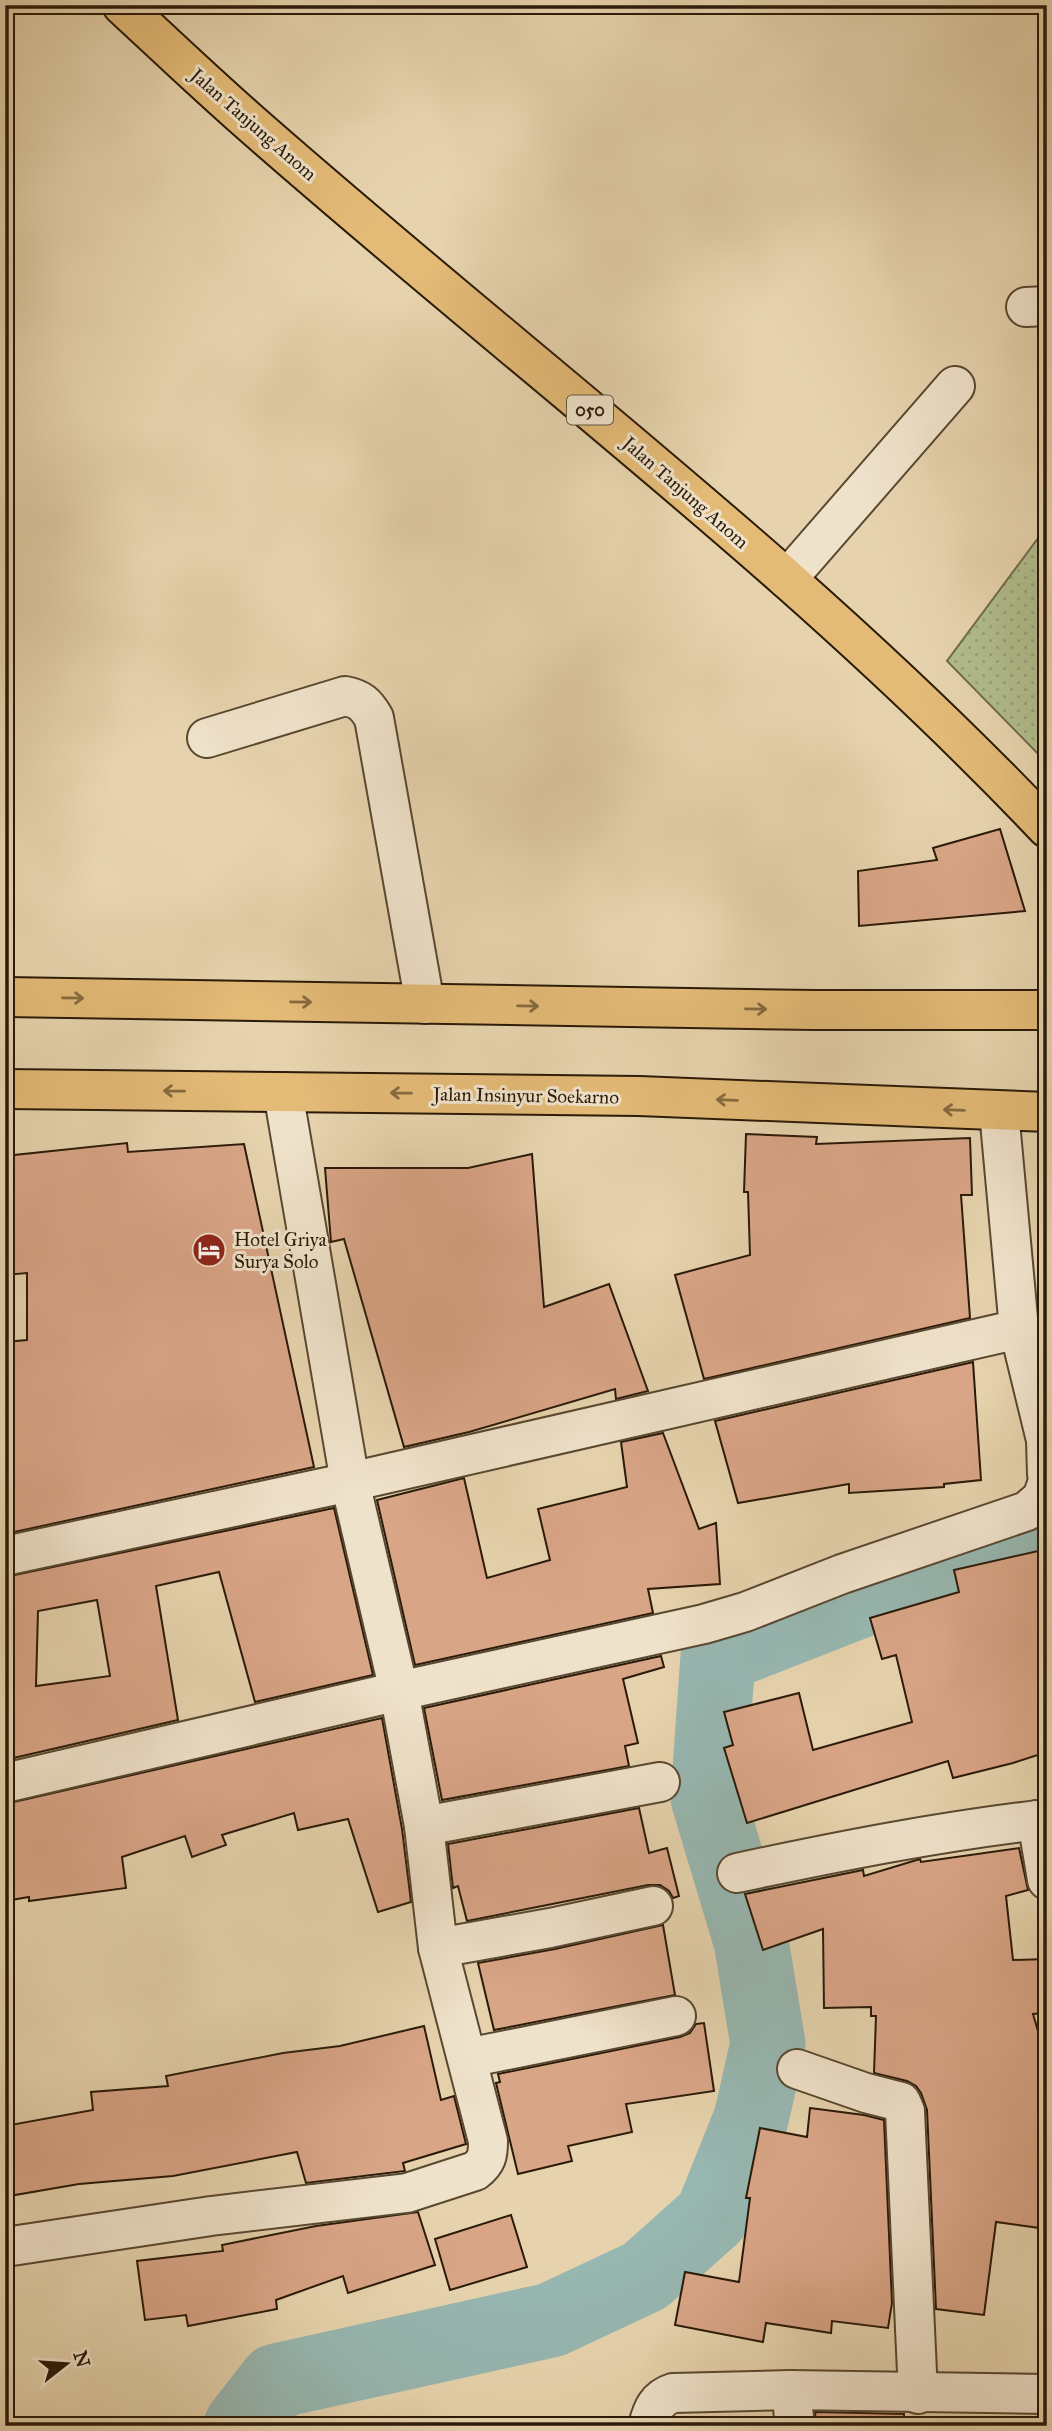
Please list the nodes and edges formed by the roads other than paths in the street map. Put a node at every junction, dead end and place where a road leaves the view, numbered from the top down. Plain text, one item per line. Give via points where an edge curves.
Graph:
1 (122, 5) edge
2 (956, 386) dead end
3 (788, 579) junction
4 (207, 738) dead end
5 (1047, 828) edge
6 (5, 997) edge
7 (425, 1004) junction
8 (1047, 1010) edge
9 (5, 1089) edge
10 (283, 1092) junction
11 (999, 1111) junction
12 (1047, 1112) edge
13 (1019, 1329) junction
14 (1047, 1474) edge
15 (350, 1482) junction
16 (1047, 1483) edge
17 (5, 1556) edge
18 (399, 1691) junction
19 (660, 1782) dead end
20 (5, 1783) edge
21 (1042, 1819) edge
22 (424, 1826) junction
23 (737, 1873) dead end
24 (1047, 1880) edge
25 (653, 1906) dead end
26 (439, 1948) junction
27 (676, 2017) dead end
28 (467, 2058) junction
29 (797, 2069) dead end
30 (5, 2247) edge
31 (918, 2394) junction
32 (1047, 2394) edge
33 (793, 2408) edge
34 (648, 2426) edge

1 - 3 main road, Jalan Tanjung Anom / 050 via 246,119
2 - 3 street
3 - 5 main road, Jalan Tanjung Anom / 050 via 922,702
4 - 7 street via 345,696 367,705 374,718
6 -> 7 main road
7 -> 8 main road
10 -> 9 main road, Jalan Insinyur Soekarno
11 -> 10 main road, Jalan Insinyur Soekarno via 639,1096
10 - 15 street
11 - 12 main road, Jalan Insinyur Soekarno
11 - 13 street
13 - 14 street via 1046,1440
13 - 15 street
15 - 17 street
15 - 18 street
16 - 18 street via 1042,1499 1027,1511 745,1612
18 - 20 street
18 - 22 street
19 - 22 street
21 - 23 street via 856,1848
21 - 24 street
22 - 26 street
25 - 26 street
26 - 28 street
27 - 28 street
28 - 30 street via 488,2141 485,2164 475,2171 407,2193
29 - 31 street via 901,2102 905,2111
31 - 32 street
31 - 33 street
33 - 34 street via 673,2393 663,2396 652,2410

